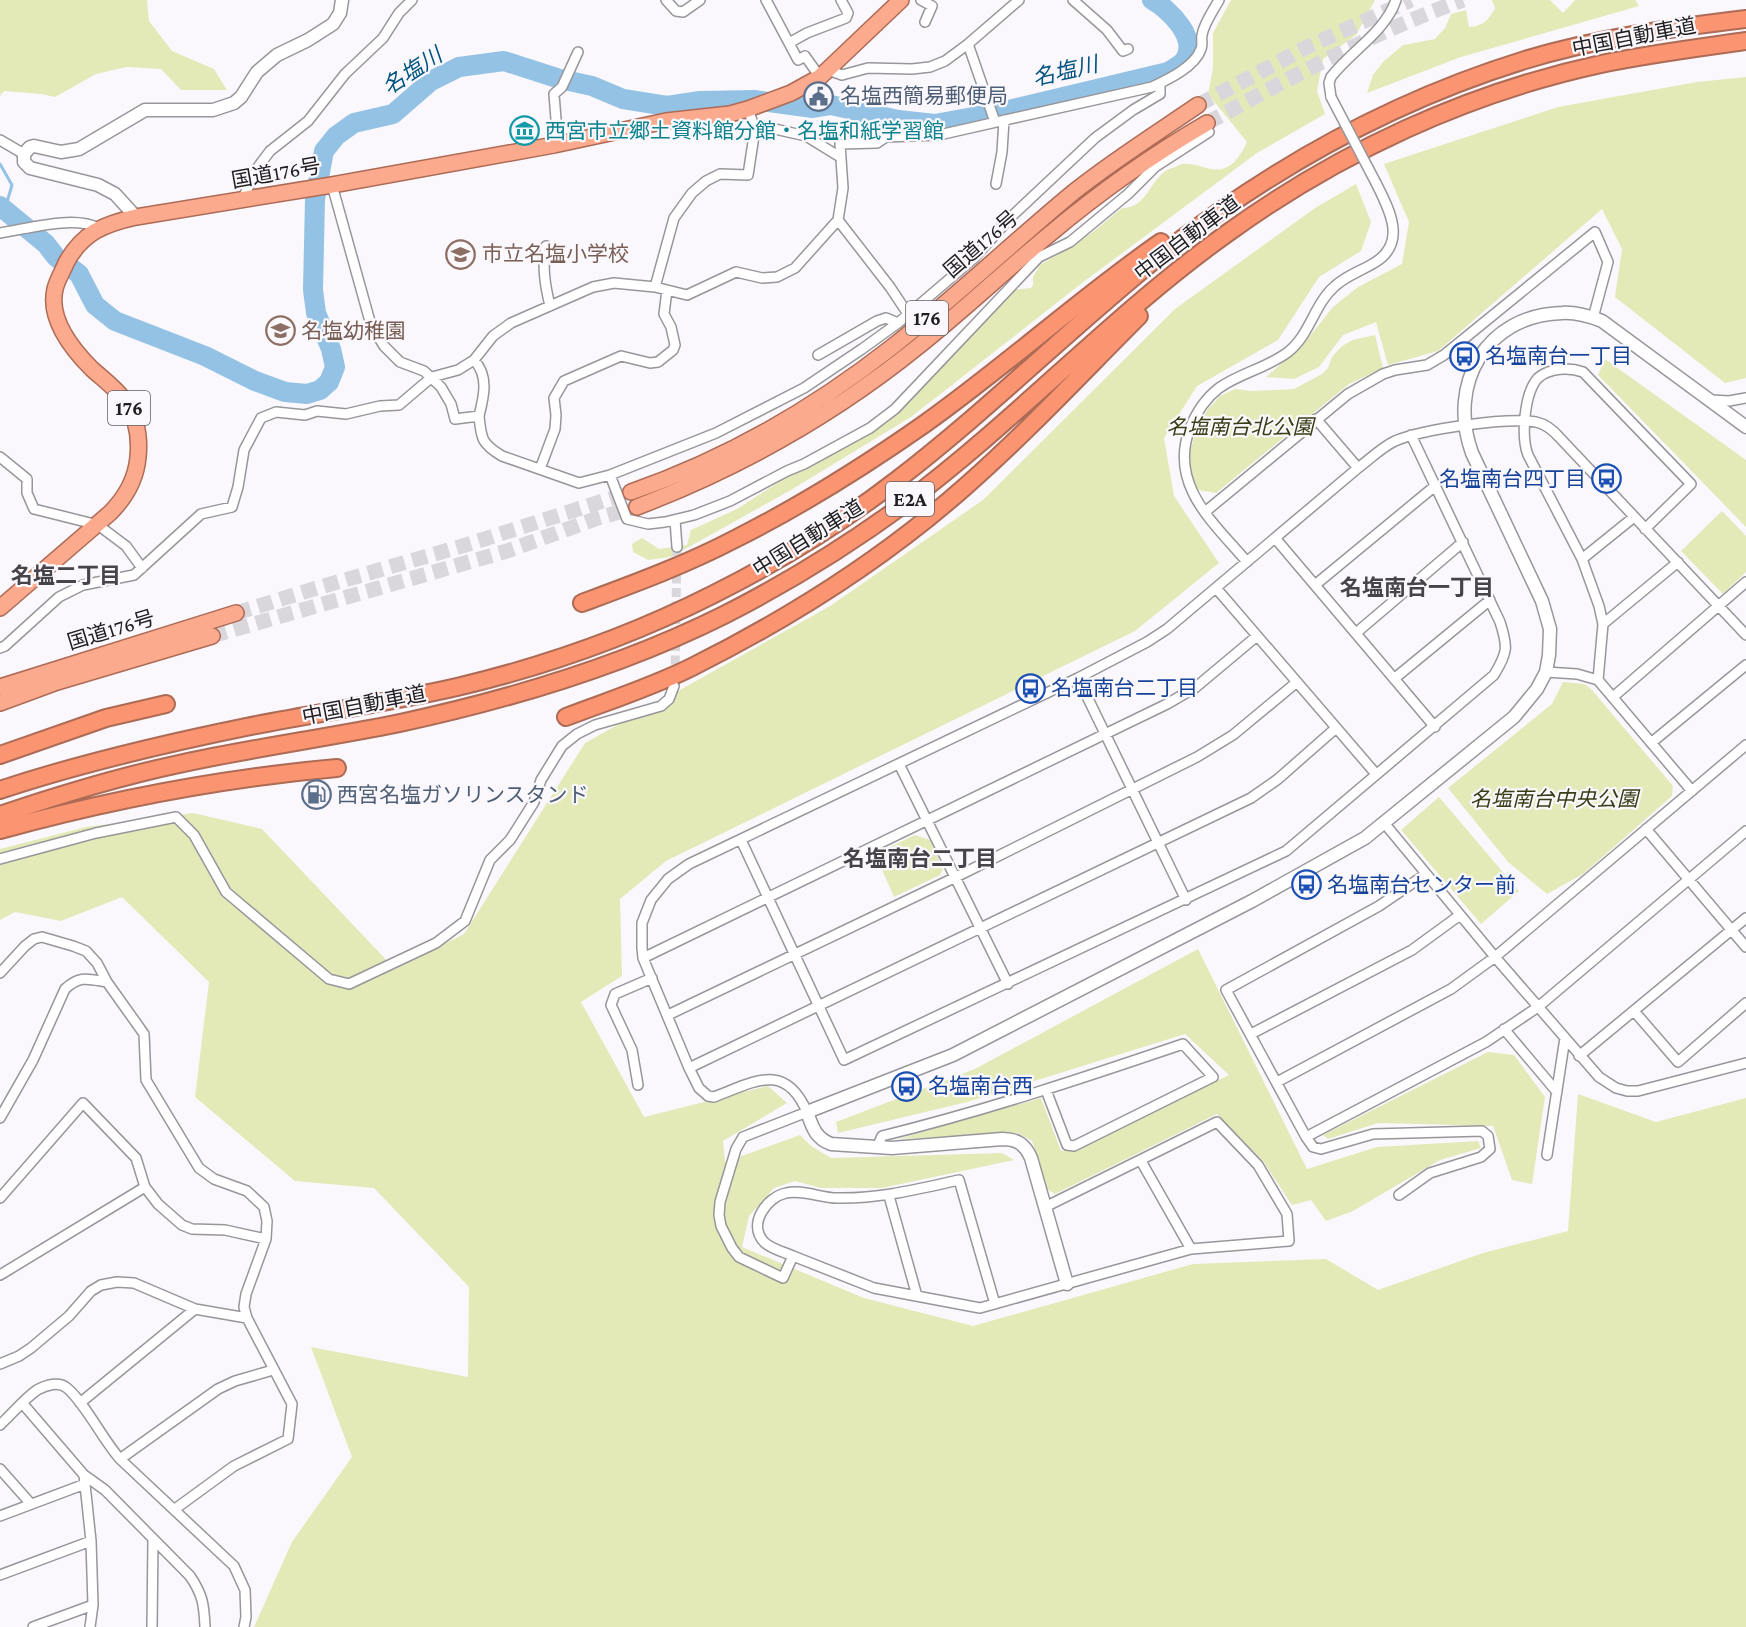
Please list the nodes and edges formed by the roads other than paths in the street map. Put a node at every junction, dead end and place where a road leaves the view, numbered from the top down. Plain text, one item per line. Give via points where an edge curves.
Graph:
1 (342, 0) edge
2 (412, 0) edge
3 (666, 0) edge
4 (700, 0) edge
5 (766, 0) edge
6 (841, 0) edge
7 (901, 0) edge
8 (921, 0) edge
9 (1019, 0) edge
10 (1073, 0) edge
11 (1219, 0) edge
12 (1396, 0) edge
13 (1746, 19) edge
14 (925, 22) dead end
15 (1746, 41) edge
16 (789, 43) junction
17 (968, 44) junction
18 (1128, 49) dead end
19 (578, 52) dead end
20 (824, 74) junction
21 (1160, 83) junction
22 (1198, 105) tunnel mouth
23 (750, 116) junction
24 (999, 121) junction
25 (1208, 127) joint
26 (0, 140) edge
27 (1330, 140) junction
28 (558, 145) junction
29 (24, 153) junction
30 (840, 157) junction
31 (996, 184) dead end
32 (331, 185) junction
33 (242, 200) junction
34 (136, 217) junction
35 (838, 220) junction
36 (98, 228) junction
37 (0, 233) edge
38 (1227, 233) junction
39 (546, 246) dead end
40 (655, 287) junction
41 (667, 290) junction
42 (550, 306) junction
43 (908, 314) junction
44 (1593, 318) junction
45 (898, 322) junction
46 (818, 355) dead end
47 (474, 360) junction
48 (432, 377) junction
49 (1746, 398) edge
50 (1711, 400) junction
51 (479, 416) junction
52 (1316, 419) junction
53 (1525, 421) junction
54 (1465, 426) junction
55 (1746, 427) edge
56 (1411, 435) junction
57 (0, 457) edge
58 (1358, 468) junction
59 (540, 469) junction
60 (610, 475) junction
61 (1436, 486) junction
62 (631, 492) tunnel mouth
63 (637, 507) tunnel mouth
64 (1205, 512) junction
65 (1634, 517) junction
66 (675, 520) junction
67 (98, 525) junction
68 (1645, 529) junction
69 (1275, 538) junction
70 (1463, 542) junction
71 (677, 548) tunnel mouth
72 (1582, 559) junction
73 (1247, 562) junction
74 (1678, 562) junction
75 (141, 568) junction
76 (1746, 582) edge
77 (1315, 585) junction
78 (1216, 588) junction
79 (1490, 600) junction
80 (582, 603) dead end
81 (1720, 606) junction
82 (0, 608) edge
83 (236, 613) tunnel mouth
84 (1603, 624) junction
85 (1356, 633) junction
86 (1746, 634) edge
87 (212, 636) tunnel mouth
88 (1257, 636) junction
89 (0, 648) edge
90 (1746, 665) edge
91 (1546, 672) junction
92 (1078, 678) junction
93 (1395, 678) junction
94 (1598, 680) junction
95 (1297, 682) junction
96 (675, 686) tunnel mouth
97 (0, 687) edge
98 (1613, 697) junction
99 (0, 703) edge
100 (166, 704) dead end
101 (566, 717) dead end
102 (1435, 727) junction
103 (1336, 728) junction
104 (1106, 735) junction
105 (1652, 743) junction
106 (1746, 746) edge
107 (0, 755) edge
108 (899, 764) junction
109 (337, 768) dead end
110 (1376, 774) junction
111 (0, 790) edge
112 (1132, 791) junction
113 (1692, 791) junction
114 (0, 815) edge
115 (928, 821) junction
116 (1385, 824) junction
117 (1646, 829) junction
118 (0, 830) edge
119 (1746, 831) edge
120 (741, 840) junction
121 (1157, 844) junction
122 (0, 859) edge
123 (1426, 874) junction
124 (956, 877) junction
125 (1689, 880) junction
126 (767, 898) junction
127 (1186, 900) junction
128 (1460, 915) junction
129 (1746, 918) edge
130 (980, 928) junction
131 (1732, 930) junction
132 (1746, 947) edge
133 (795, 955) junction
134 (1495, 957) junction
135 (643, 958) junction
136 (0, 973) edge
137 (652, 978) junction
138 (107, 982) junction
139 (1008, 984) junction
140 (1746, 1003) edge
141 (818, 1006) junction
142 (1538, 1007) junction
143 (1634, 1011) junction
144 (668, 1015) junction
145 (1504, 1029) junction
146 (1251, 1034) junction
147 (1565, 1038) junction
148 (1580, 1056) junction
149 (1746, 1063) edge
150 (689, 1068) junction
151 (1277, 1082) junction
152 (639, 1085) dead end
153 (1046, 1090) junction
154 (1557, 1092) junction
155 (807, 1112) junction
156 (0, 1118) edge
157 (1306, 1137) junction
158 (877, 1147) junction
159 (1547, 1155) dead end
160 (1141, 1161) junction
161 (145, 1187) junction
162 (1399, 1195) dead end
163 (890, 1196) junction
164 (0, 1198) edge
165 (1045, 1207) junction
166 (266, 1239) junction
167 (1191, 1249) junction
168 (793, 1256) junction
169 (0, 1275) edge
170 (1067, 1284) junction
171 (916, 1296) junction
172 (995, 1304) junction
173 (195, 1309) junction
174 (247, 1318) junction
175 (0, 1364) edge
176 (273, 1370) junction
177 (80, 1403) junction
178 (22, 1404) junction
179 (0, 1425) edge
180 (120, 1459) junction
181 (0, 1469) edge
182 (85, 1480) junction
183 (31, 1504) junction
184 (174, 1509) junction
185 (3, 1512) edge
186 (153, 1539) junction
187 (91, 1541) junction
188 (0, 1575) edge
189 (93, 1605) junction
190 (33, 1627) edge
191 (90, 1627) edge
192 (153, 1627) edge
193 (205, 1627) edge
194 (244, 1627) edge

1 - 29 street via 333,24 277,55 257,72 234,103 213,110 145,110 79,149 61,152 34,146
2 - 33 street via 308,120 270,151
3 - 4 street via 676,11 683,12
5 - 16 street
6 - 16 street via 848,13 846,18
7 - 20 highway, 国道176号 / 176
8 - 14 street via 932,6
9 - 17 street
10 - 18 street via 1107,30 1123,51
11 - 21 street via 1202,34 1202,49 1184,69
12 - 64 street, bridge via 1382,24 1329,83 1331,97 1392,215 1392,243 1376,262 1347,276 1329,291 1297,344 1220,388 1196,415 1187,438 1185,475
13 - 27 highway, 中国自動車道 / E2A via 1593,42 1527,59 1449,87
15 - 38 highway, 中国自動車道 / E2A via 1598,65 1470,103 1341,161
16 - 20 street via 798,60 805,56
17 - 20 street via 930,67 868,68 842,75
17 - 24 street
19 - 28 street via 562,87 554,94
20 - 23 highway, 国道176号 / 176
21 - 24 street
21 - 43 street via 1160,94 1095,138 1011,216 974,258
22 - 62 highway, 国道176号 / 176 via 1077,190 893,347 837,388 756,438 675,477
23 - 28 highway, 国道176号 / 176 via 730,114 666,121
23 - 30 street via 806,136
23 - 40 street via 754,129 748,175 720,174 692,193 674,218
24 - 30 street via 939,135 840,144
24 - 31 street via 1002,152
25 - 63 highway, 国道176号 / 176 via 1155,153 1109,187 848,400 765,449
25 - 66 street via 1155,167 1070,242 1039,257 896,409 804,464 730,501
26 - 29 street
27 - 80 highway via 1276,167 1154,248 950,405 871,459 733,540
27 - 111 highway, 中国自動車道 / E2A via 1272,175 1158,258 895,482 770,565 713,595 595,646 462,686 108,757
28 - 32 highway, 国道176号 / 176
29 - 34 street via 24,162 30,168 98,184 115,194
30 - 35 street via 843,188
32 - 33 highway, 国道176号 / 176
32 - 48 street via 371,325 400,362
33 - 34 highway, 国道176号 / 176
34 - 36 highway, 国道176号 / 176
35 - 41 street via 795,268 777,277 736,272 687,295
35 - 43 street
36 - 37 street via 87,222
36 - 67 highway, 国道176号 / 176 via 69,259 55,289 55,311 73,349 125,401 139,437 135,477 118,505
38 - 101 highway via 974,479 865,565 809,602 691,667
38 - 114 highway, 中国自動車道 / E2A via 1164,281 906,502 782,584 725,614 663,643 532,690 399,723 177,765 109,781
39 - 42 street via 544,281
40 - 41 street
40 - 42 street via 614,283 593,287
41 - 59 street via 664,314 671,327 673,350 658,362 650,363 621,356 564,381 554,398 555,429
42 - 47 street via 511,323 493,336
43 - 45 street
44 - 50 street via 1611,325
44 - 52 street via 1608,262 1595,232 1444,355 1427,365 1395,370 1369,381
44 - 54 street via 1563,312 1546,314 1503,332 1474,366 1465,394
45 - 46 street via 886,318 877,321
45 - 60 street via 804,388 716,433
47 - 48 street via 458,370
47 - 51 street via 483,371 484,382
48 - 51 street via 451,404 455,419
48 - 75 street via 399,405 346,414 317,411 305,416 276,412 261,418 244,450 232,507 201,514
49 - 50 street
50 - 55 street
51 - 59 street via 481,436 491,450
52 - 58 street
52 - 64 street
53 - 54 street
53 - 65 street via 1543,424 1554,431
53 - 68 street via 1538,378 1562,369 1575,369 1589,376 1691,484
53 - 72 street via 1523,441 1528,455
54 - 56 street
54 - 91 street via 1472,453 1546,611 1550,643
56 - 58 street via 1385,447
56 - 61 street
57 - 67 street via 27,479 27,493 34,509
58 - 69 street
59 - 60 street via 579,483
60 - 66 street via 627,519 648,524
61 - 70 street
61 - 77 street
64 - 73 street
65 - 68 street
65 - 72 street
66 - 71 street
67 - 75 street via 126,546
67 - 82 highway, 国道176号 / 176
68 - 74 street
69 - 73 street
69 - 77 street
70 - 79 street
70 - 85 street
72 - 84 street
73 - 78 street
74 - 81 street
74 - 84 street
75 - 89 street via 134,575 83,585 59,597
76 - 81 street
77 - 85 street
78 - 88 street
78 - 92 street via 1167,629
79 - 93 street
79 - 102 street via 1507,643 1503,661 1494,675
81 - 86 street
81 - 98 street
83 - 97 highway, 国道176号
84 - 94 street
85 - 93 street
87 - 99 highway, 国道176号
88 - 95 street
88 - 104 street via 1196,687
90 - 105 street
91 - 94 street
91 - 116 street via 1514,717
92 - 104 street
92 - 108 street
93 - 102 street
94 - 98 street
95 - 103 street
95 - 112 street via 1233,735
96 - 122 street via 661,706 595,725 562,746 510,840 490,860 465,921 436,944 349,984 329,979 226,892 194,835 176,817 96,833
98 - 105 street
100 - 107 highway via 106,718
102 - 110 street
103 - 110 street
103 - 121 street via 1251,798
104 - 112 street
104 - 115 street
105 - 113 street
106 - 113 street
108 - 115 street
108 - 120 street
109 - 118 highway via 267,774
110 - 127 street via 1286,851
112 - 121 street
112 - 124 street
113 - 117 street
115 - 124 street
115 - 126 street
116 - 123 street
116 - 155 street via 1252,901 953,1055
117 - 125 street
117 - 134 street
119 - 125 street
120 - 126 street
120 - 135 street via 681,869 656,893 642,923
121 - 127 street
121 - 130 street
123 - 128 street
123 - 146 street via 1379,906 1226,990
124 - 130 street
124 - 133 street
125 - 131 street
125 - 142 street
126 - 133 street
126 - 135 street
127 - 139 street
128 - 134 street
128 - 146 street via 1412,950
129 - 131 street
130 - 139 street
130 - 141 street
131 - 132 street
131 - 143 street
133 - 141 street
133 - 144 street
134 - 142 street
134 - 151 street via 1451,989
135 - 137 street
136 - 138 street via 25,946 42,937 86,951
137 - 144 street
137 - 152 street via 615,994 611,1005 632,1050
138 - 156 street via 83,978 65,989 33,1060
138 - 166 street via 144,1034 146,1080 199,1168 255,1197 266,1214
139 - 141 street via 844,1060
140 - 143 street via 1678,1062
141 - 150 street
142 - 145 street
142 - 147 street
143 - 148 street
144 - 150 street
145 - 154 street
145 - 157 street
146 - 151 street
147 - 148 street
147 - 154 street
148 - 149 street via 1606,1083 1627,1091
150 - 155 street via 699,1088 714,1097 774,1078 794,1089
151 - 157 street
153 - 153 street via 1183,1044 1213,1077 1074,1146 1067,1145
153 - 158 street via 882,1136
154 - 159 street
155 - 158 street via 822,1141
155 - 168 street via 743,1137 720,1202 721,1226 739,1257 783,1278
157 - 162 street via 1313,1147 1321,1149 1394,1132 1482,1131 1488,1136 1490,1149 1481,1157 1430,1173
158 - 165 street via 1012,1139 1027,1148
160 - 165 street
160 - 167 street
160 - 167 street via 1217,1122 1258,1165 1287,1214 1289,1241
161 - 164 street via 135,1158 83,1103
161 - 166 street via 182,1225
161 - 169 street
163 - 168 street via 836,1198 787,1192 777,1197 763,1209 758,1230 770,1247
163 - 171 street
163 - 172 street via 959,1180
165 - 170 street
166 - 174 street via 246,1294
167 - 170 street
168 - 171 street via 874,1288
170 - 172 street
171 - 172 street via 980,1308
173 - 174 street
173 - 175 street via 134,1283 101,1285 31,1348
173 - 177 street
174 - 176 street
176 - 180 street via 218,1389
176 - 184 street via 291,1404 288,1439 234,1466
177 - 178 street via 59,1384 43,1387
177 - 180 street
178 - 179 street
178 - 182 street
180 - 184 street
181 - 183 street
182 - 183 street
182 - 186 street via 105,1490
182 - 187 street
183 - 185 street
184 - 194 street via 234,1566 245,1590
186 - 192 street
186 - 193 street via 199,1589
187 - 188 street
187 - 189 street
189 - 190 street
189 - 191 street

